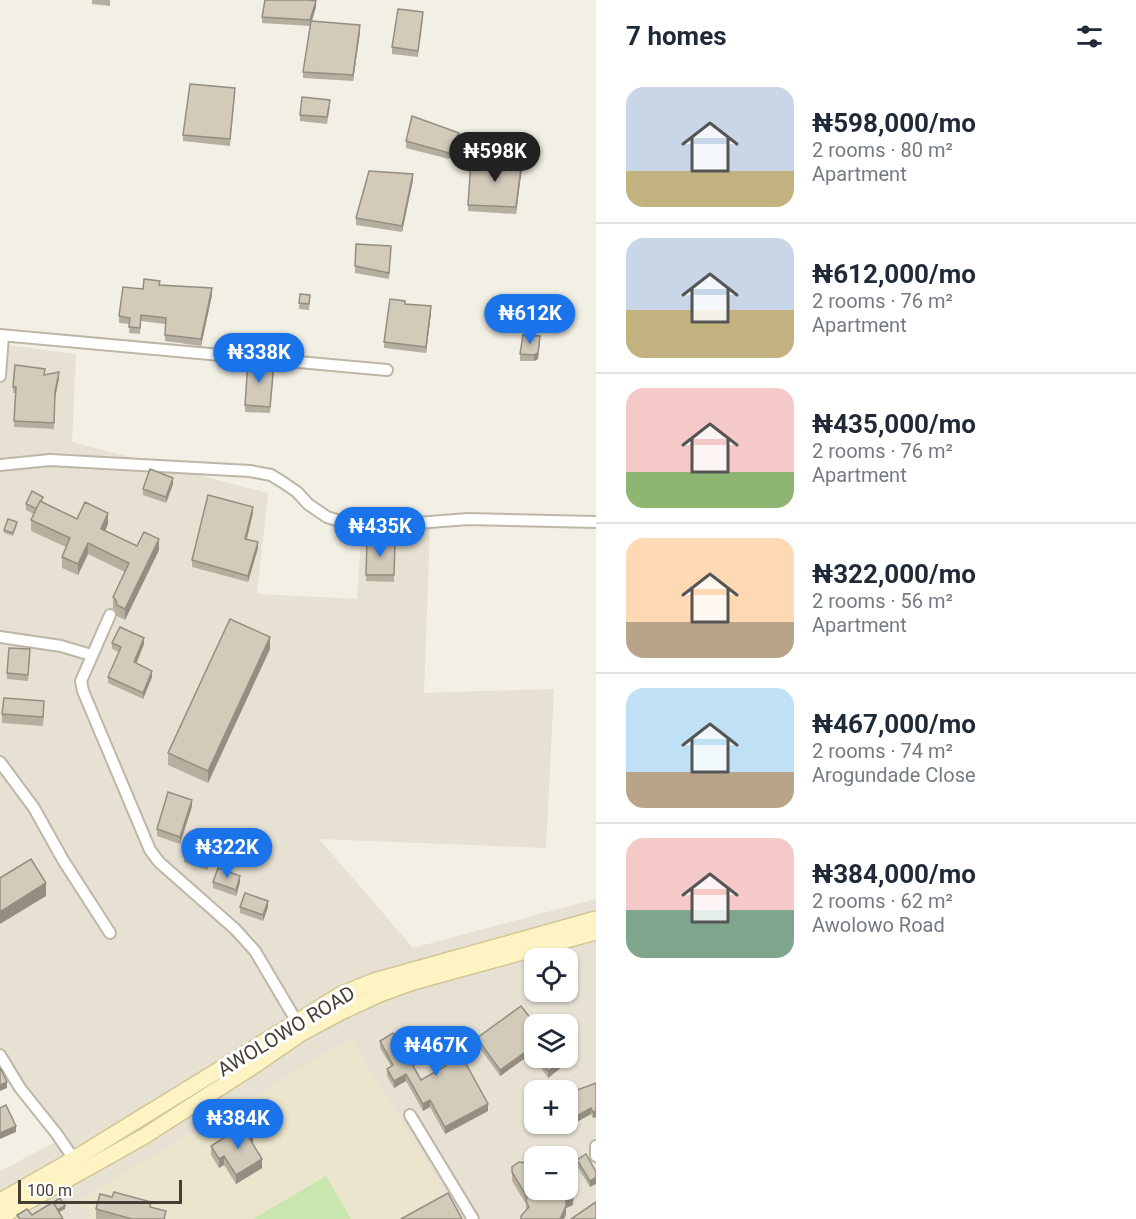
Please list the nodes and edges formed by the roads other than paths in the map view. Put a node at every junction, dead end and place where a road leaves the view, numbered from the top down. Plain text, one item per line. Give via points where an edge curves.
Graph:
1 (1, 336) edge
2 (387, 370) dead end
3 (0, 376) edge
4 (0, 465) edge
5 (594, 524) edge
6 (110, 615) dead end
7 (0, 638) edge
8 (91, 655) junction
9 (0, 762) edge
10 (596, 919) edge
11 (596, 932) edge
12 (110, 933) dead end
13 (297, 1022) junction
14 (0, 1055) edge
15 (410, 1115) dead end
16 (596, 1146) edge
17 (596, 1155) edge
18 (78, 1165) junction
19 (0, 1200) edge
20 (0, 1217) edge
21 (473, 1219) edge

1 - 2 street
1 - 3 street
4 - 5 street via 50,460 249,471 271,475 327,517 367,527 468,519
6 - 8 street
7 - 8 street via 61,646
8 - 13 street via 81,681 82,691 150,850 255,951
9 - 12 street via 34,808
10 - 13 main road, AWOLOWO ROAD via 374,981 342,994
11 - 18 main road, AWOLOWO ROAD via 380,994 300,1034 143,1137
13 - 18 main road, AWOLOWO ROAD
14 - 18 street
15 - 21 street
16 - 17 street
18 - 19 main road, AWOLOWO ROAD
18 - 20 main road, AWOLOWO ROAD

